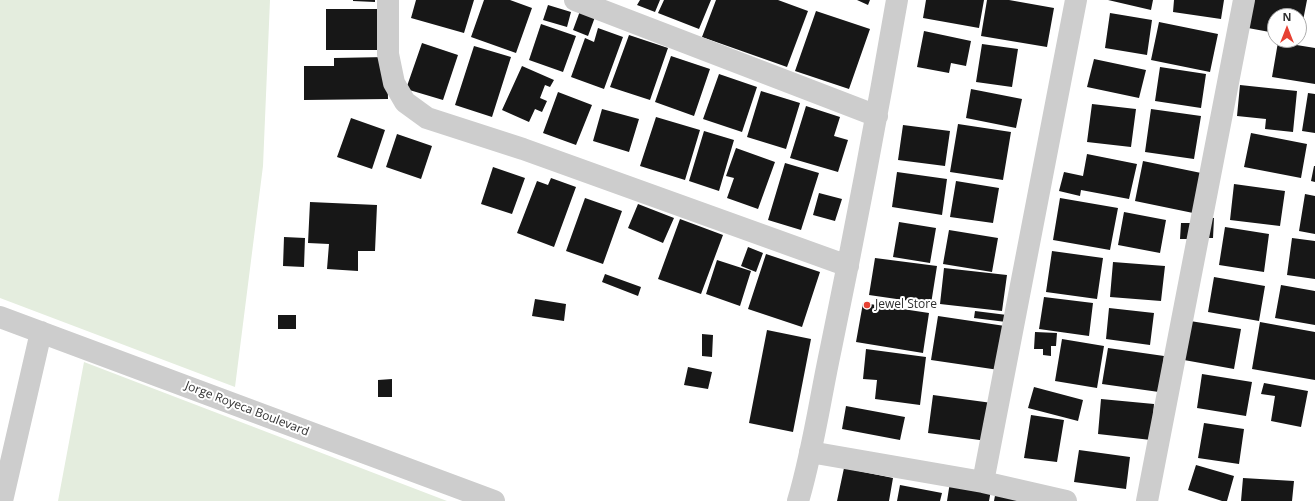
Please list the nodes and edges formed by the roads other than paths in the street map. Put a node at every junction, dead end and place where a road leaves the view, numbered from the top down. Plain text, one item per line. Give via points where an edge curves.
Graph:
1 (388, 0) edge
2 (574, 0) edge
3 (897, 0) edge
4 (1076, 0) edge
5 (1244, 0) edge
6 (877, 116) junction
7 (848, 266) junction
8 (0, 317) edge
9 (41, 332) junction
10 (810, 452) junction
11 (983, 482) junction
12 (2, 501) edge
13 (494, 501) edge
14 (798, 501) edge
15 (1066, 501) edge
16 (1148, 501) edge

1 - 7 street via 388,54 394,83 405,102 426,118 523,149
2 - 6 street
3 - 6 street
4 - 11 street
5 - 16 street
6 - 7 street
7 - 10 street
8 - 9 street, Jorge Royeca Boulevard
9 - 12 street
9 - 13 street, Jorge Royeca Boulevard
10 - 11 street
10 - 14 street
11 - 15 street

